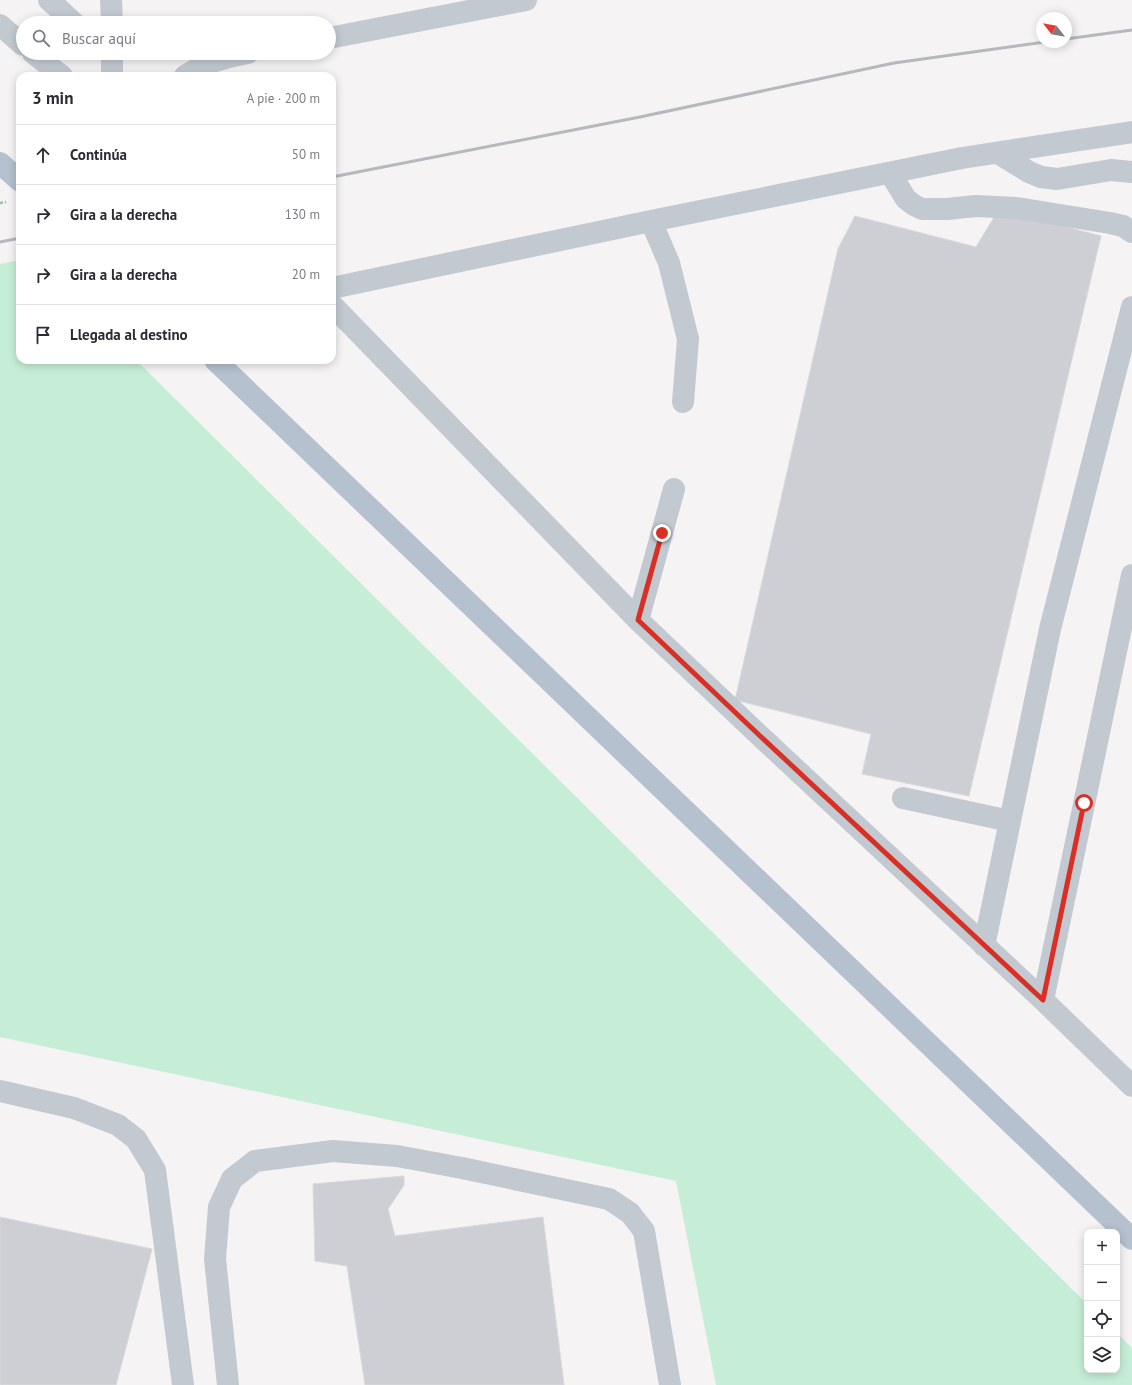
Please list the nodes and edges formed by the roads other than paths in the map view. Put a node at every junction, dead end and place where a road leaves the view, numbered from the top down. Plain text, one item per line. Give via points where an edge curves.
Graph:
1 (49, 0) edge
2 (111, 0) edge
3 (526, 0) edge
4 (66, 16) edge
5 (112, 16) edge
6 (0, 25) edge
7 (336, 37) edge
8 (16, 39) edge
9 (42, 60) edge
10 (218, 60) edge
11 (57, 72) edge
12 (191, 72) edge
13 (1132, 132) edge
14 (998, 153) junction
15 (0, 163) edge
16 (1132, 172) edge
17 (890, 173) junction
18 (16, 177) edge
19 (651, 221) junction
20 (1132, 232) edge
21 (336, 287) edge
22 (1132, 307) edge
23 (336, 309) edge
24 (220, 364) edge
25 (683, 402) dead end
26 (674, 490) dead end
27 (1132, 575) edge
28 (638, 620) junction
29 (904, 798) dead end
30 (1010, 821) junction
31 (984, 946) junction
32 (1043, 1000) junction
33 (1132, 1086) edge
34 (0, 1091) edge
35 (1132, 1239) edge
36 (184, 1385) edge
37 (228, 1385) edge
38 (670, 1385) edge

1 - 4 lane
2 - 5 lane
3 - 7 lane
6 - 8 lane
9 - 11 lane
10 - 12 lane
13 - 14 lane
14 - 16 lane via 1041,177 1057,179 1112,170
14 - 17 lane
15 - 18 main road
17 - 19 lane
17 - 20 lane via 906,199 922,209 976,206 1017,208 1110,223 1123,226
19 - 21 lane
19 - 25 lane via 669,263 688,339
22 - 30 lane via 1050,629
23 - 28 lane
24 - 35 main road
26 - 28 lane
27 - 32 lane
28 - 31 lane
29 - 30 lane
30 - 31 lane
31 - 32 lane
32 - 33 lane
34 - 36 lane via 74,1108 118,1125 136,1139 155,1170
37 - 38 lane via 215,1259 219,1207 232,1179 255,1161 333,1151 397,1156 484,1172 609,1199 630,1213 644,1230

